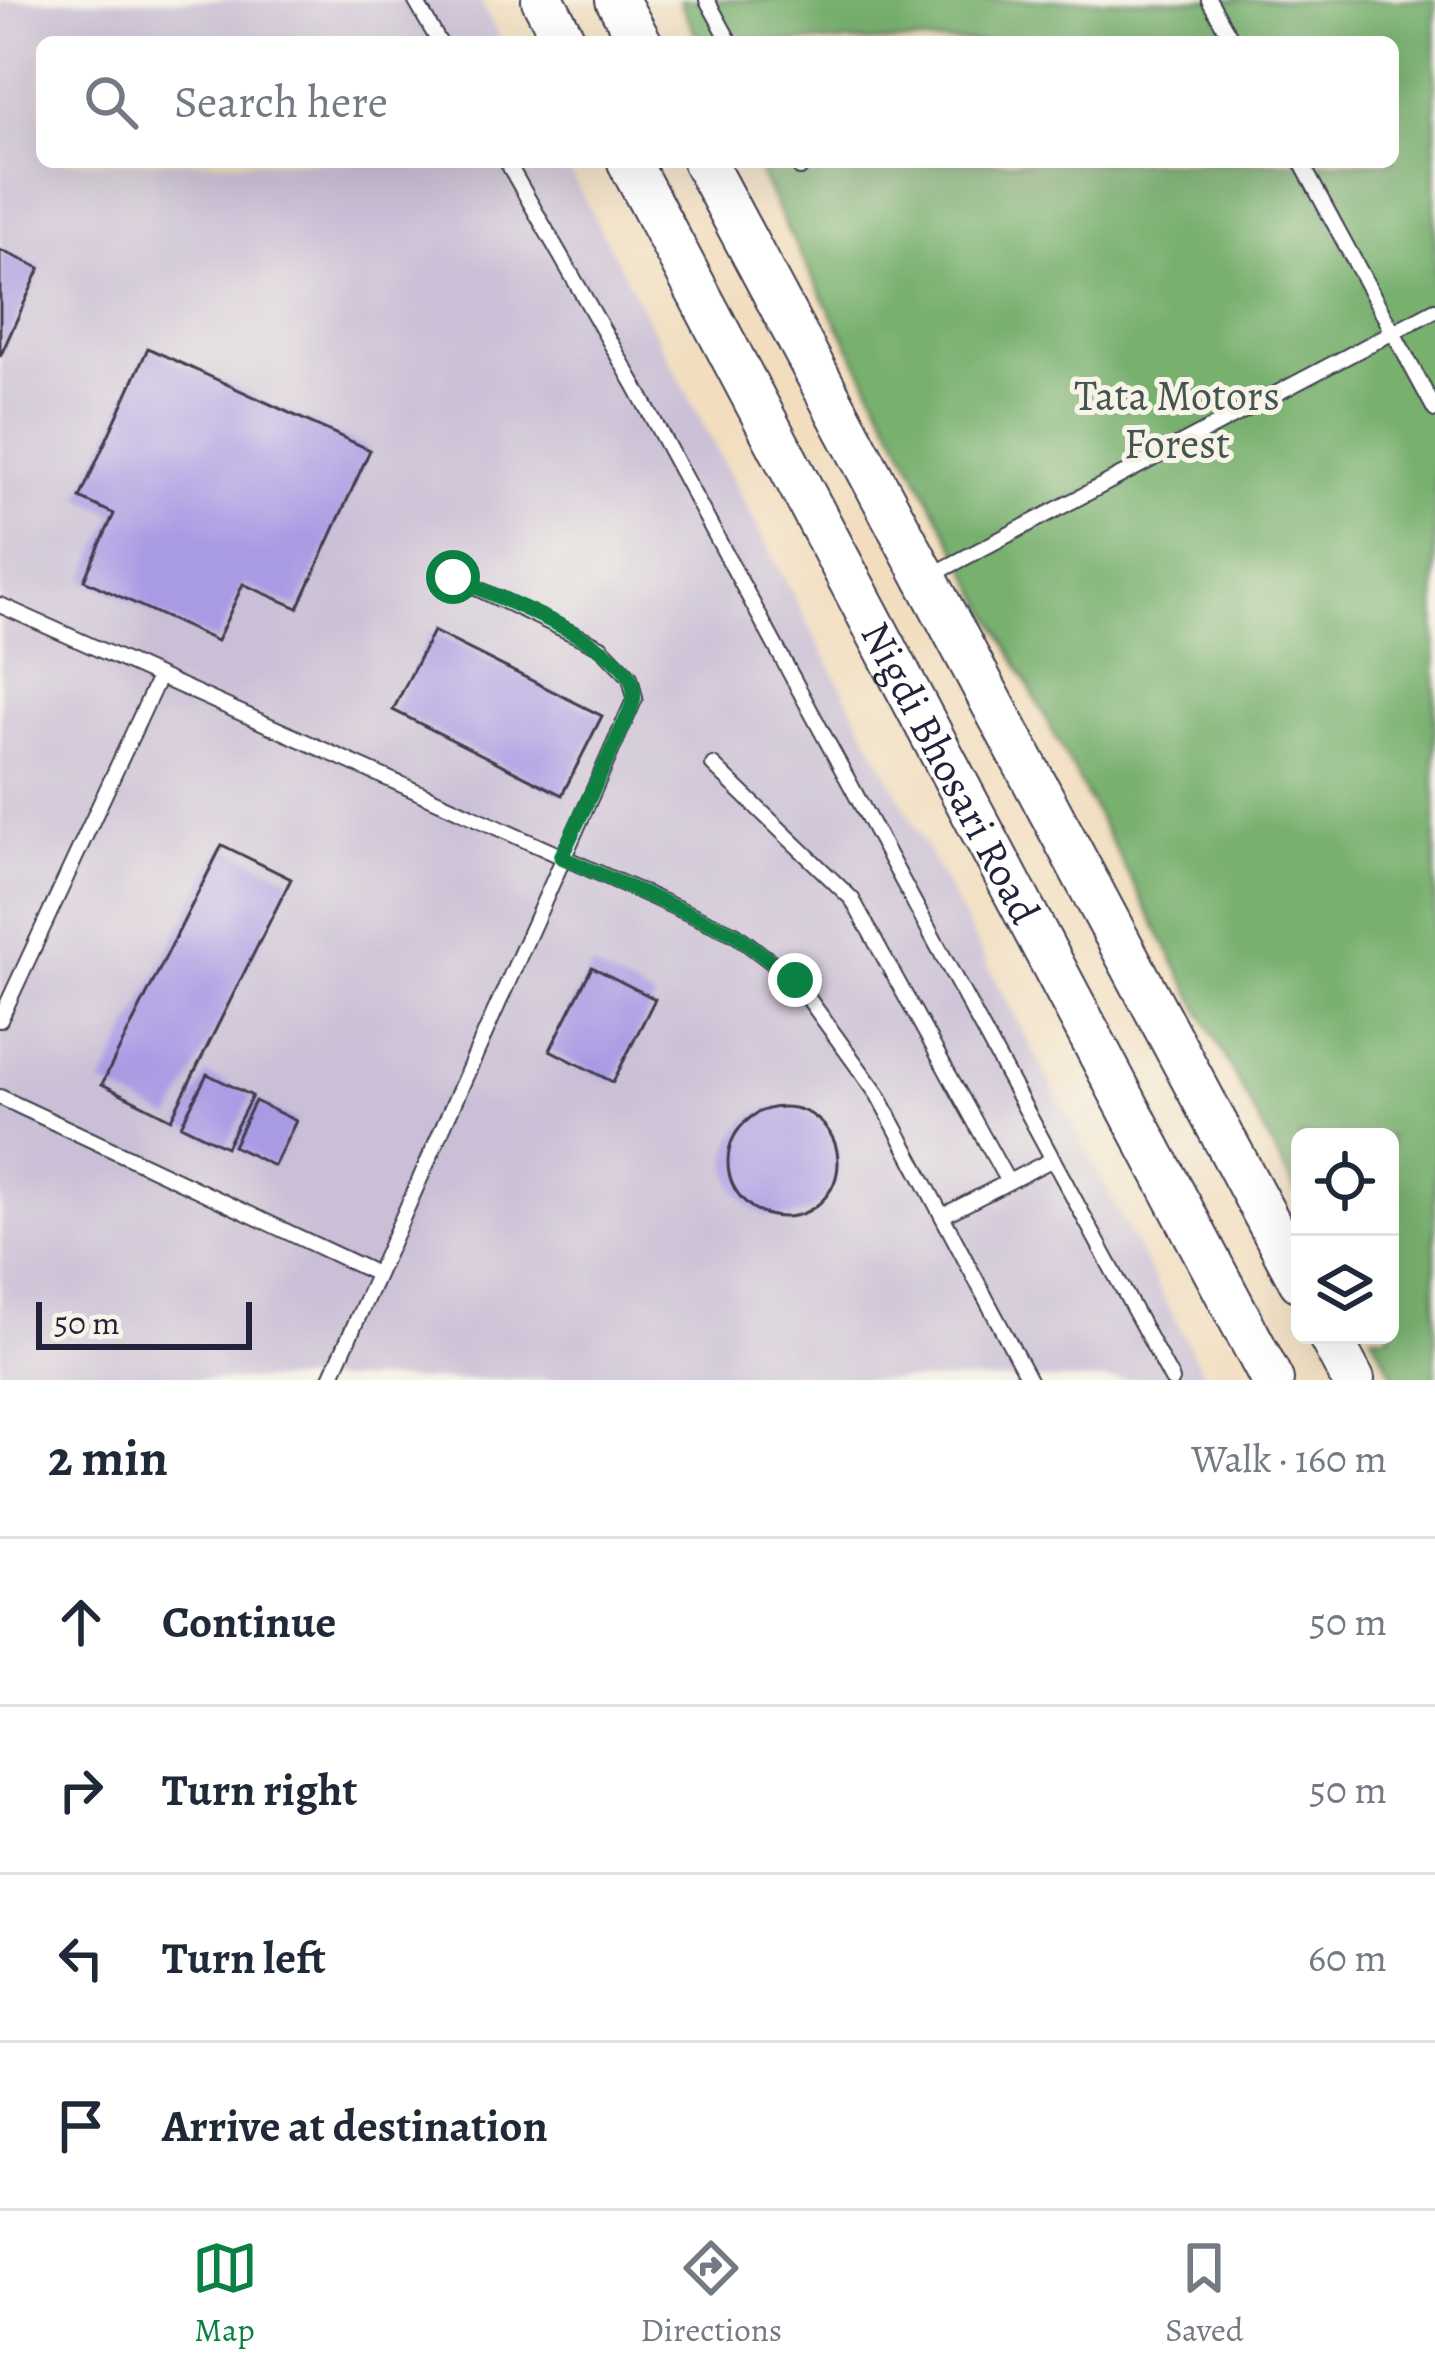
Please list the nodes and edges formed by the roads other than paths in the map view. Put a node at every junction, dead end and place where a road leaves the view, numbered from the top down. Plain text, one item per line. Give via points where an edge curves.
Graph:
1 (415, 0) edge
2 (543, 0) edge
3 (617, 0) edge
4 (707, 0) edge
5 (1209, 0) edge
6 (436, 36) edge
7 (563, 36) edge
8 (637, 36) edge
9 (727, 36) edge
10 (1230, 36) edge
11 (510, 168) edge
12 (632, 168) edge
13 (707, 168) edge
14 (1304, 168) edge
15 (1435, 310) edge
16 (1394, 332) junction
17 (1435, 410) edge
18 (453, 577) dead end
19 (926, 578) junction
20 (0, 604) edge
21 (160, 677) junction
22 (713, 765) dead end
23 (561, 857) junction
24 (0, 1020) edge
25 (0, 1096) edge
26 (1053, 1159) junction
27 (1008, 1182) junction
28 (942, 1216) junction
29 (1291, 1264) edge
30 (377, 1274) junction
31 (1334, 1344) edge
32 (330, 1380) edge
33 (1029, 1380) edge
34 (1172, 1380) edge
35 (1272, 1380) edge
36 (1353, 1380) edge

1 - 6 lane
2 - 7 main road
3 - 8 main road
4 - 9 lane
5 - 10 lane
11 - 26 lane
12 - 35 main road, Nigdi Bhosari Road
13 - 19 main road, Nigdi Bhosari Road
14 - 16 lane
15 - 16 lane
16 - 17 lane
16 - 19 lane
18 - 23 lane via 601,647 630,677 635,698
19 - 29 main road, Nigdi Bhosari Road
20 - 21 lane
21 - 23 lane
21 - 24 lane
22 - 27 lane via 851,899
23 - 28 lane via 735,934 795,980 878,1095
23 - 30 lane
25 - 30 lane
26 - 27 lane
26 - 34 lane
27 - 28 lane
28 - 33 lane
30 - 32 lane
31 - 36 main road

